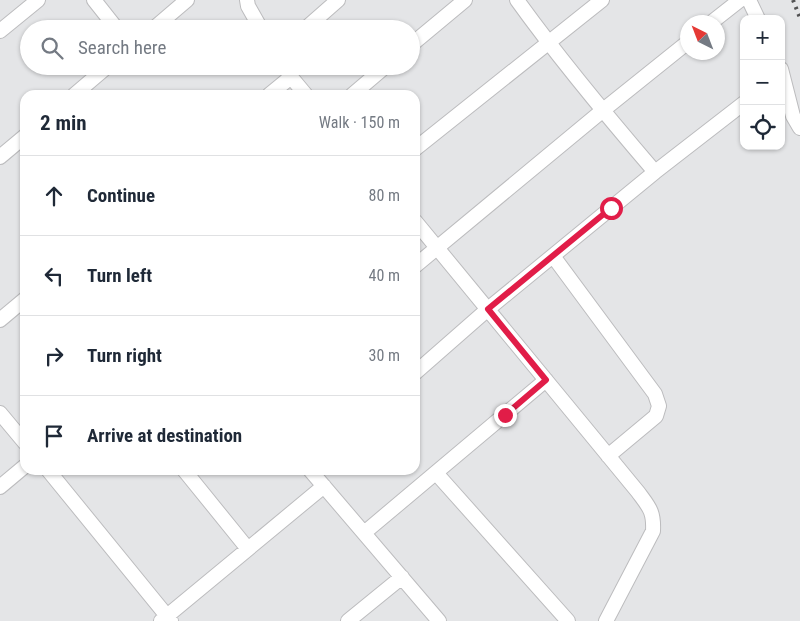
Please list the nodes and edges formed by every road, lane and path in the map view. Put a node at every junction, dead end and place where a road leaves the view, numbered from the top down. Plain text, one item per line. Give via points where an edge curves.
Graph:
1 (38, 0) edge
2 (94, 0) edge
3 (187, 0) edge
4 (247, 0) edge
5 (338, 0) edge
6 (466, 0) edge
7 (517, 0) edge
8 (602, 0) edge
9 (740, 0) edge
10 (749, 0) edge
11 (721, 15) edge
12 (756, 15) edge
13 (110, 20) edge
14 (164, 20) edge
15 (256, 20) edge
16 (315, 20) edge
17 (0, 31) edge
18 (420, 38) edge
19 (548, 43) junction
20 (680, 48) edge
21 (97, 75) edge
22 (286, 75) edge
23 (290, 75) edge
24 (375, 75) edge
25 (785, 84) edge
26 (80, 90) edge
27 (274, 90) edge
28 (302, 90) edge
29 (358, 90) edge
30 (741, 105) edge
31 (602, 111) junction
32 (800, 128) edge
33 (20, 139) edge
34 (420, 145) edge
35 (2, 150) edge
36 (655, 172) junction
37 (420, 227) edge
38 (437, 247) junction
39 (553, 256) junction
40 (420, 262) edge
41 (20, 303) edge
42 (488, 309) junction
43 (0, 320) edge
44 (420, 369) edge
45 (546, 380) junction
46 (0, 413) edge
47 (20, 437) edge
48 (608, 456) junction
49 (20, 470) edge
50 (436, 472) junction
51 (52, 475) edge
52 (188, 475) edge
53 (314, 475) edge
54 (324, 486) junction
55 (0, 487) edge
56 (364, 533) junction
57 (248, 549) junction
58 (402, 577) junction
59 (166, 619) edge
60 (348, 621) edge
61 (439, 621) edge
62 (568, 621) edge
63 (606, 621) edge

1 - 17 street
2 - 13 street
3 - 14 street
4 - 15 street
5 - 16 street
6 - 18 street
7 - 19 street
8 - 19 street
9 - 11 street
10 - 12 street
19 - 31 street
19 - 34 street
20 - 31 street
21 - 26 street
22 - 27 street
23 - 28 street
24 - 29 street
25 - 32 street via 793,116
30 - 36 street
31 - 36 street
31 - 38 street
33 - 35 street
36 - 39 street
37 - 38 street
38 - 40 street
38 - 42 street
39 - 42 street
39 - 48 street via 655,394 659,406 656,416
41 - 43 street
42 - 44 street
42 - 45 street
45 - 48 street
45 - 50 street
46 - 47 street
48 - 63 street via 638,492 654,520 653,531
49 - 55 street
50 - 56 street
50 - 62 street
51 - 59 street
52 - 57 street
53 - 54 street
54 - 56 street
54 - 57 street
56 - 58 street
57 - 59 street
58 - 60 street
58 - 61 street

